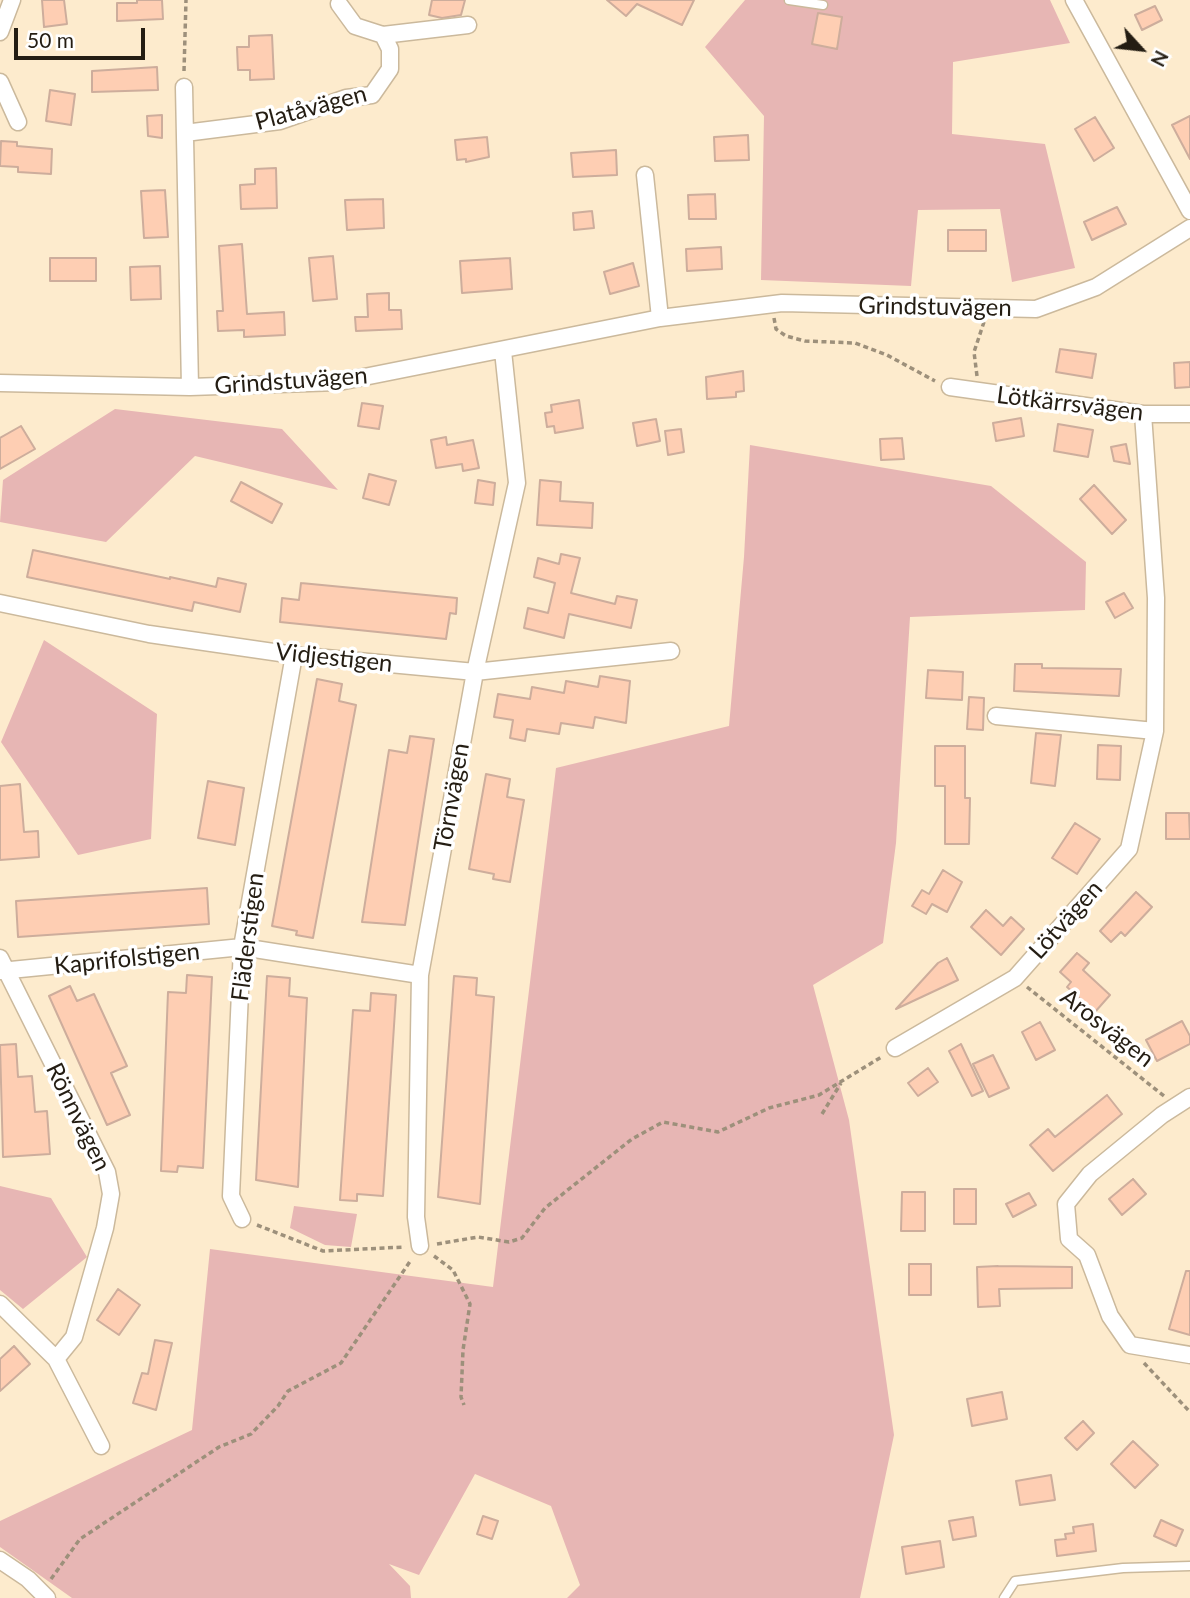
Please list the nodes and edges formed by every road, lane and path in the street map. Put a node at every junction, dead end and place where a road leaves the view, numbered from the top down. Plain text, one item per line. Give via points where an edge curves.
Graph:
1 (12, 0) edge
2 (186, 0) edge
3 (789, 0) edge
4 (1074, 0) edge
5 (339, 4) dead end
6 (823, 5) dead end
7 (468, 25) dead end
8 (0, 32) edge
9 (383, 36) junction
10 (0, 82) edge
11 (184, 87) joint
12 (18, 122) dead end
13 (185, 133) junction
14 (645, 175) dead end
15 (1190, 211) edge
16 (1190, 228) edge
17 (774, 316) dead end
18 (660, 318) junction
19 (985, 318) dead end
20 (503, 351) junction
21 (0, 383) edge
22 (190, 387) junction
23 (950, 387) joint
24 (978, 392) junction
25 (1143, 414) junction
26 (1190, 414) edge
27 (0, 603) edge
28 (671, 651) dead end
29 (294, 655) junction
30 (475, 672) junction
31 (996, 716) dead end
32 (1155, 731) junction
33 (242, 947) junction
34 (2, 967) edge
35 (420, 975) junction
36 (1015, 978) junction
37 (895, 1048) joint
38 (843, 1081) junction
39 (1183, 1101) edge
40 (822, 1114) dead end
41 (242, 1219) joint
42 (421, 1247) junction
43 (0, 1304) edge
44 (1129, 1345) junction
45 (1190, 1355) edge
46 (56, 1359) junction
47 (464, 1405) dead end
48 (1190, 1412) edge
49 (102, 1447) dead end
50 (0, 1560) edge
51 (1190, 1566) edge
52 (45, 1596) edge
53 (1004, 1598) edge

1 - 8 street
2 - 11 path
3 - 6 lane
4 - 15 street
5 - 9 street via 355,26
7 - 9 street
9 - 13 street, Platåvägen via 390,49 390,69 372,95 346,98 280,121
10 - 12 street
11 - 13 street
13 - 22 street
14 - 18 street
16 - 18 street, Grindstuvägen via 1096,288 1036,309 782,303
17 - 23 path via 776,329 786,336 855,344
18 - 20 street, Grindstuvägen
19 - 24 path via 974,352
20 - 22 street, Grindstuvägen via 340,382
20 - 30 street, Törnvägen via 517,483
21 - 22 street, Grindstuvägen
23 - 24 street, Lötkärrsvägen
24 - 25 street, Lötkärrsvägen
25 - 26 street, Lötkärrsvägen
25 - 32 street, Lötvägen via 1156,598
27 - 29 street, Vidjestigen via 149,634
28 - 30 street, Vidjestigen
29 - 30 street, Vidjestigen
29 - 33 street, Fläderstigen
30 - 35 street, Törnvägen
31 - 32 street
32 - 36 street, Lötvägen via 1129,849
33 - 34 street, Kaprifolstigen
33 - 35 street, Kaprifolstigen
33 - 41 street, Fläderstigen via 231,1196
34 - 46 street, Rönnvägen via 107,1172 111,1194 74,1337
35 - 42 street, Törnvägen via 416,1217
36 - 37 street, Lötvägen
36 - 39 path, Arosvägen
37 - 38 path
38 - 40 path
38 - 42 path via 806,1101 769,1108 718,1132 663,1122 632,1139 545,1208 522,1238 509,1242 478,1237
39 - 44 street via 1090,1174 1066,1204 1069,1239 1087,1255 1110,1316
41 - 42 path via 323,1251
42 - 47 path via 453,1270 470,1304 463,1350
42 - 52 path via 341,1363 288,1391 251,1433 219,1447 80,1539 56,1568
43 - 46 street
44 - 45 street
44 - 48 path
46 - 49 street
50 - 52 street
51 - 53 lane via 1123,1568 1015,1581

